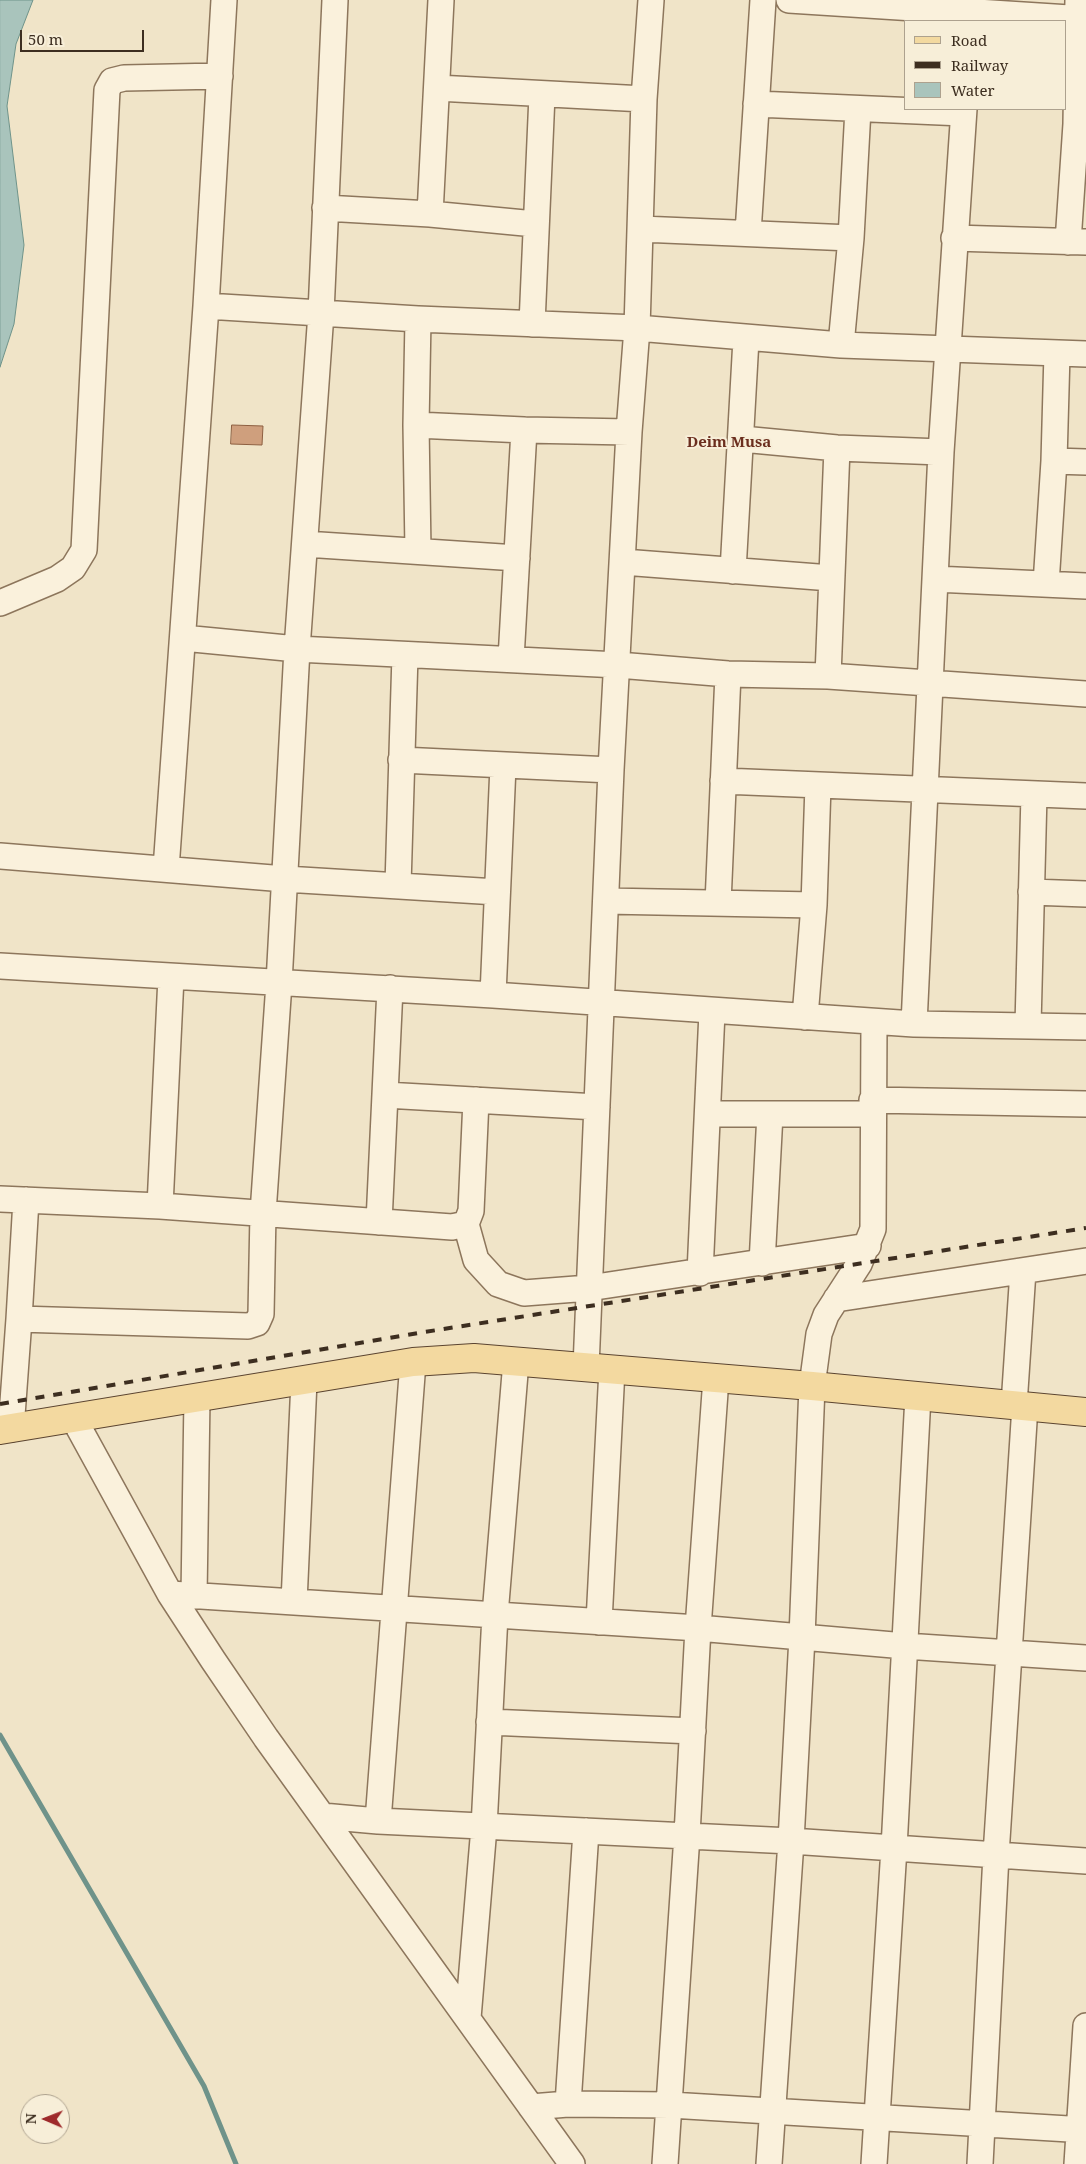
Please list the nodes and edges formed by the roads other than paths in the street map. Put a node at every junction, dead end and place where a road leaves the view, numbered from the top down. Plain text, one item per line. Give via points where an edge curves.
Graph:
1 (224, 0) edge
2 (336, 0) edge
3 (441, 0) edge
4 (651, 0) edge
5 (763, 0) edge
6 (789, 0) edge
7 (868, 3) edge
8 (968, 11) edge
9 (1081, 13) edge
10 (220, 76) junction
11 (437, 88) junction
12 (542, 95) junction
13 (644, 99) junction
14 (756, 104) junction
15 (858, 109) junction
16 (904, 110) edge
17 (911, 110) edge
18 (964, 111) edge
19 (1081, 124) edge
20 (325, 208) junction
21 (430, 214) junction
22 (535, 224) junction
23 (641, 229) junction
24 (748, 233) junction
25 (851, 238) junction
26 (954, 238) junction
27 (1077, 242) edge
28 (206, 306) junction
29 (321, 313) junction
30 (418, 319) junction
31 (532, 324) junction
32 (637, 328) junction
33 (746, 338) junction
34 (841, 345) junction
35 (948, 348) junction
36 (1057, 353) junction
37 (1086, 354) edge
38 (416, 425) junction
39 (524, 430) junction
40 (629, 432) junction
41 (742, 439) junction
42 (838, 448) junction
43 (940, 452) junction
44 (1054, 461) junction
45 (1086, 462) edge
46 (305, 544) junction
47 (418, 551) junction
48 (517, 558) junction
49 (623, 562) junction
50 (733, 571) junction
51 (831, 578) junction
52 (935, 579) junction
53 (1046, 584) junction
54 (1086, 586) edge
55 (0, 603) edge
56 (183, 638) junction
57 (298, 649) junction
58 (405, 655) junction
59 (511, 659) junction
60 (618, 665) junction
61 (728, 674) junction
62 (828, 676) junction
63 (930, 683) junction
64 (1086, 694) edge
65 (401, 760) junction
66 (503, 766) junction
67 (611, 770) junction
68 (723, 781) junction
69 (818, 785) junction
70 (925, 790) junction
71 (1034, 794) junction
72 (1086, 796) edge
73 (0, 856) edge
74 (166, 869) junction
75 (285, 879) junction
76 (398, 886) junction
77 (497, 892) junction
78 (1030, 892) junction
79 (1086, 894) edge
80 (606, 900) junction
81 (718, 903) junction
82 (814, 905) junction
83 (0, 966) edge
84 (170, 977) junction
85 (279, 983) junction
86 (390, 988) junction
87 (493, 995) junction
88 (601, 1002) junction
89 (712, 1012) junction
90 (805, 1017) junction
91 (874, 1022) junction
92 (914, 1024) junction
93 (1028, 1025) junction
94 (1086, 1027) edge
95 (385, 1095) junction
96 (476, 1100) junction
97 (1086, 1104) edge
98 (597, 1107) junction
99 (872, 1107) junction
100 (708, 1114) junction
101 (770, 1114) junction
102 (0, 1198) edge
103 (26, 1200) junction
104 (160, 1206) junction
105 (263, 1213) junction
106 (379, 1222) junction
107 (466, 1224) junction
108 (868, 1246) junction
109 (1086, 1261) edge
110 (762, 1263) junction
111 (1023, 1271) junction
112 (700, 1273) junction
113 (589, 1288) junction
114 (836, 1299) junction
115 (19, 1319) junction
116 (516, 1361) junction
117 (413, 1362) junction
118 (599, 1368) junction
119 (716, 1378) junction
120 (304, 1381) junction
121 (812, 1386) junction
122 (918, 1396) junction
123 (197, 1398) junction
124 (1019, 1405) junction
125 (1086, 1412) edge
126 (74, 1419) junction
127 (6, 1430) edge
128 (182, 1595) junction
129 (294, 1602) junction
130 (394, 1610) junction
131 (495, 1616) junction
132 (599, 1622) junction
133 (698, 1628) junction
134 (802, 1637) junction
135 (905, 1646) junction
136 (1009, 1651) junction
137 (1086, 1658) edge
138 (489, 1722) junction
139 (693, 1731) junction
140 (322, 1816) junction
141 (378, 1821) junction
142 (484, 1826) junction
143 (586, 1831) junction
144 (687, 1835) junction
145 (791, 1841) junction
146 (894, 1848) junction
147 (996, 1856) junction
148 (1086, 1861) edge
149 (468, 2018) junction
150 (1086, 2026) edge
151 (568, 2104) junction
152 (670, 2105) junction
153 (531, 2107) junction
154 (772, 2112) junction
155 (877, 2117) junction
156 (981, 2124) junction
157 (1083, 2130) edge
158 (572, 2164) edge
159 (665, 2164) edge
160 (769, 2164) edge
161 (874, 2164) edge
162 (980, 2164) edge
163 (1078, 2164) edge

1 - 10 street
2 - 20 street
3 - 11 street
4 - 13 street
5 - 14 street
6 - 7 street
7 - 8 street
8 - 9 street
9 - 19 street
10 - 28 street
10 - 55 street via 124,78 112,82 108,90 84,550 73,568 57,579
11 - 12 street
11 - 21 street
12 - 13 street
12 - 22 street
13 - 23 street
14 - 15 street
14 - 24 street
15 - 16 street
15 - 25 street
17 - 18 street
18 - 26 street
19 - 27 street
20 - 21 street
20 - 29 street
21 - 22 street
22 - 31 street
23 - 24 street
23 - 32 street
24 - 25 street
25 - 34 street
26 - 27 street
26 - 35 street
28 - 29 street
28 - 56 street
29 - 30 street
29 - 46 street
30 - 31 street
30 - 38 street
31 - 32 street
32 - 33 street
32 - 40 street
33 - 34 street
33 - 41 street
34 - 35 street
35 - 36 street
35 - 43 street
36 - 37 street
36 - 44 street
38 - 39 street
38 - 47 street
39 - 40 street
39 - 48 street
40 - 49 street
41 - 42 street
41 - 50 street
42 - 43 street
42 - 51 street
43 - 52 street
44 - 45 street
44 - 53 street
46 - 47 street
46 - 57 street
47 - 48 street
48 - 59 street
49 - 50 street
49 - 60 street
50 - 51 street
51 - 62 street
52 - 53 street
52 - 63 street
53 - 54 street
56 - 57 street
56 - 74 street
57 - 58 street
57 - 75 street
58 - 59 street
58 - 65 street
59 - 60 street
60 - 61 street
60 - 67 street
61 - 62 street
61 - 68 street
62 - 63 street
63 - 64 street
63 - 70 street
65 - 66 street
65 - 76 street
66 - 67 street
66 - 77 street
67 - 80 street
68 - 69 street
68 - 81 street
69 - 70 street
69 - 82 street
70 - 71 street
70 - 92 street
71 - 72 street
71 - 78 street
73 - 74 street
74 - 75 street
75 - 76 street
75 - 85 street
76 - 77 street
77 - 87 street
78 - 79 street
78 - 93 street
80 - 81 street
80 - 88 street
81 - 82 street
82 - 90 street
83 - 84 street
84 - 85 street
84 - 104 street
85 - 86 street
85 - 105 street
86 - 87 street
86 - 95 street
87 - 88 street
88 - 89 street
88 - 98 street
89 - 90 street
89 - 100 street
90 - 91 street
91 - 92 street
91 - 99 street
92 - 93 street
93 - 94 street
95 - 96 street
95 - 106 street
96 - 98 street
96 - 107 street via 471,1211
97 - 99 street
98 - 113 street
99 - 101 street
99 - 108 street via 872,1229
100 - 101 street
100 - 112 street
101 - 110 street
102 - 103 street
103 - 104 street
103 - 115 street
104 - 105 street
105 - 106 street
105 - 115 street via 261,1314 257,1323 248,1326
106 - 107 street via 452,1227
107 - 113 street via 476,1260 498,1284 524,1293
108 - 110 street
108 - 114 street
109 - 111 street
110 - 112 street
111 - 114 street
111 - 124 street
112 - 113 street
113 - 118 street
114 - 121 street via 819,1334
115 - 127 street
116 - 117 main road via 474,1358
116 - 118 main road
116 - 131 street
117 - 120 main road
117 - 130 street
118 - 119 main road
118 - 132 street
119 - 121 main road
119 - 133 street
120 - 123 main road
120 - 129 street
121 - 122 main road
121 - 134 street
122 - 124 main road
122 - 135 street
123 - 126 main road
123 - 128 street
124 - 125 main road
124 - 136 street
126 - 127 main road
126 - 128 street
128 - 129 street
128 - 140 street via 266,1738
129 - 130 street
130 - 131 street
130 - 141 street
131 - 132 street
131 - 138 street
132 - 133 street
133 - 134 street
133 - 139 street
134 - 135 street
134 - 145 street
135 - 136 street
135 - 146 street
136 - 137 street
136 - 147 street
138 - 139 street
138 - 142 street
139 - 144 street
140 - 141 street
140 - 149 street
141 - 142 street
142 - 143 street
142 - 149 street
143 - 144 street
143 - 151 street
144 - 145 street
144 - 152 street
145 - 146 street
145 - 154 street
146 - 147 street
146 - 155 street
147 - 148 street
147 - 156 street
149 - 153 street
150 - 157 street
151 - 152 street
151 - 153 street
152 - 154 street
152 - 159 street
153 - 158 street
154 - 155 street
154 - 160 street
155 - 156 street
155 - 161 street
156 - 157 street
156 - 162 street
157 - 163 street

